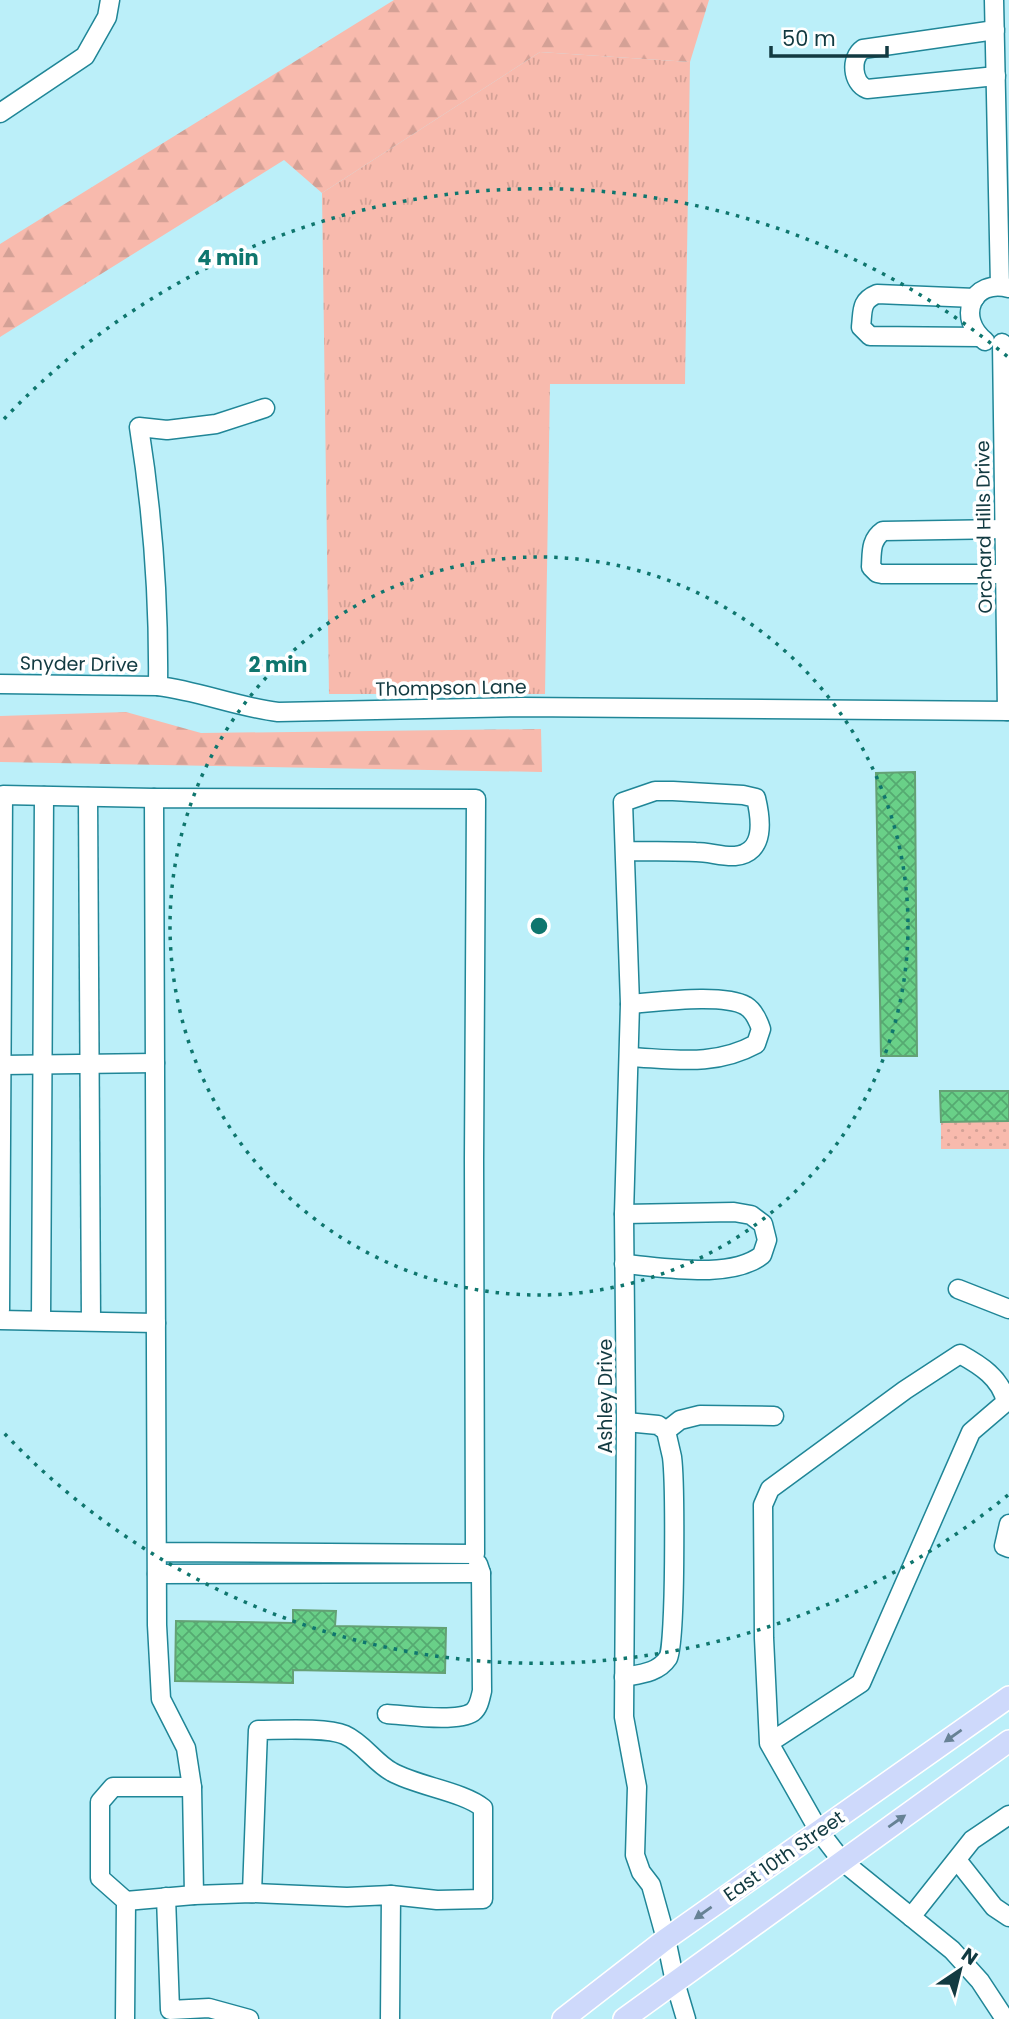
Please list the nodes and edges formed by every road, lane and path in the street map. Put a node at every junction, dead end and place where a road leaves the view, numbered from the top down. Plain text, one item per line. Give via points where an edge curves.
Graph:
1 (110, 0) edge
2 (994, 0) edge
3 (995, 30) junction
4 (996, 76) junction
5 (0, 113) edge
6 (1003, 118) edge
7 (1005, 287) edge
8 (975, 298) junction
9 (980, 337) junction
10 (1005, 342) edge
11 (265, 408) dead end
12 (1006, 435) edge
13 (1005, 529) junction
14 (1006, 574) junction
15 (1008, 642) edge
16 (0, 684) edge
17 (158, 686) junction
18 (1008, 711) edge
19 (44, 796) junction
20 (88, 797) junction
21 (155, 799) junction
22 (625, 851) junction
23 (630, 1004) junction
24 (629, 1057) junction
25 (90, 1063) junction
26 (155, 1063) junction
27 (43, 1064) junction
28 (2, 1065) edge
29 (624, 1214) junction
30 (624, 1264) junction
31 (958, 1289) dead end
32 (1009, 1309) edge
33 (0, 1311) edge
34 (0, 1320) edge
35 (41, 1321) junction
36 (90, 1321) junction
37 (156, 1322) junction
38 (774, 1416) dead end
39 (626, 1422) junction
40 (666, 1431) junction
41 (1009, 1524) edge
42 (1009, 1548) edge
43 (157, 1552) junction
44 (475, 1554) junction
45 (481, 1573) junction
46 (157, 1574) junction
47 (625, 1677) junction
48 (1009, 1697) edge
49 (387, 1714) dead end
50 (1009, 1741) edge
51 (769, 1743) junction
52 (192, 1787) junction
53 (1009, 1815) edge
54 (819, 1831) junction
55 (957, 1860) junction
56 (842, 1861) junction
57 (252, 1893) junction
58 (194, 1895) junction
59 (391, 1895) junction
60 (166, 1897) junction
61 (126, 1901) junction
62 (911, 1917) junction
63 (1009, 1917) edge
64 (666, 1940) junction
65 (675, 1982) junction
66 (125, 2019) edge
67 (248, 2019) edge
68 (390, 2019) edge
69 (563, 2019) edge
70 (624, 2019) edge
71 (686, 2019) edge
72 (1005, 2019) edge

1 - 5 street via 107,17 85,56
2 - 3 street
3 - 4 street
3 - 4 street via 863,49 855,61 857,80 867,89
4 - 6 street
6 - 7 street
7 - 8 street via 989,287
8 - 9 street via 969,313
8 - 9 street via 877,294 866,299 861,327 870,336
9 - 10 street
10 - 12 street, Orchard Hills Drive
11 - 17 street via 216,424 167,430 139,427 147,476
12 - 13 street, Orchard Hills Drive
13 - 14 street, Orchard Hills Drive
13 - 14 street via 883,531 873,542 872,567 882,574
14 - 15 street, Orchard Hills Drive
15 - 18 street, Orchard Hills Drive
16 - 17 street, Snyder Drive
17 - 18 street, Thompson Lane via 278,712 522,708
19 - 20 street
19 - 27 street
19 - 28 street via 3,795
20 - 21 street
20 - 25 street
21 - 26 street
21 - 44 street via 476,799
22 - 22 street, Ashley Drive via 736,856 750,849 759,836 762,822 755,798 655,791 623,802
22 - 23 street, Ashley Drive
23 - 24 street, Ashley Drive
23 - 24 street via 726,1001 745,1006 756,1015 761,1029 756,1044 726,1058
24 - 29 street, Ashley Drive
25 - 26 street
25 - 27 street
25 - 36 street
26 - 37 street
27 - 28 street
27 - 35 street
28 - 33 street
29 - 30 street, Ashley Drive
29 - 30 street via 751,1215 763,1224 767,1240 762,1255 740,1268
30 - 39 street, Ashley Drive
31 - 32 street
34 - 35 street
35 - 36 street
36 - 37 street
37 - 43 street
38 - 40 street via 700,1415 680,1420
39 - 40 street via 658,1425
39 - 47 street, Ashley Drive
40 - 47 street via 672,1459 674,1620 670,1656 649,1672
41 - 42 street via 1004,1546
43 - 44 street
43 - 46 street
44 - 45 street
45 - 46 street
45 - 49 street via 482,1691 474,1711 455,1717
46 - 52 street via 161,1699 186,1748
47 - 64 street, Ashley Drive via 624,1717 637,1787 635,1854 651,1885
48 -> 54 main road, East 10th Street
56 -> 50 main road, East 10th Street
51 - 51 street via 763,1505 770,1489 960,1354 982,1366 1003,1390 1006,1402 971,1432 861,1683
51 - 54 street
52 - 58 street
52 - 61 street via 113,1787 100,1801 100,1878
53 - 55 street via 972,1840
54 - 56 street
54 -> 64 main road, East 10th Street
55 - 62 street
55 - 63 street via 994,1906
56 - 62 street
56 - 65 main road, East 10th Street
57 - 58 street
57 - 59 street
57 - 59 street via 258,1730 304,1729 345,1735 392,1772 483,1808 483,1899
58 - 60 street
59 - 68 street
60 - 61 street
60 - 67 street via 170,2010 209,2008
61 - 66 street
62 - 72 street via 952,1950
64 - 65 street, Ashley Drive
64 - 69 main road, East 10th Street
65 - 70 main road, East 10th Street
65 - 71 street, Ashley Drive

